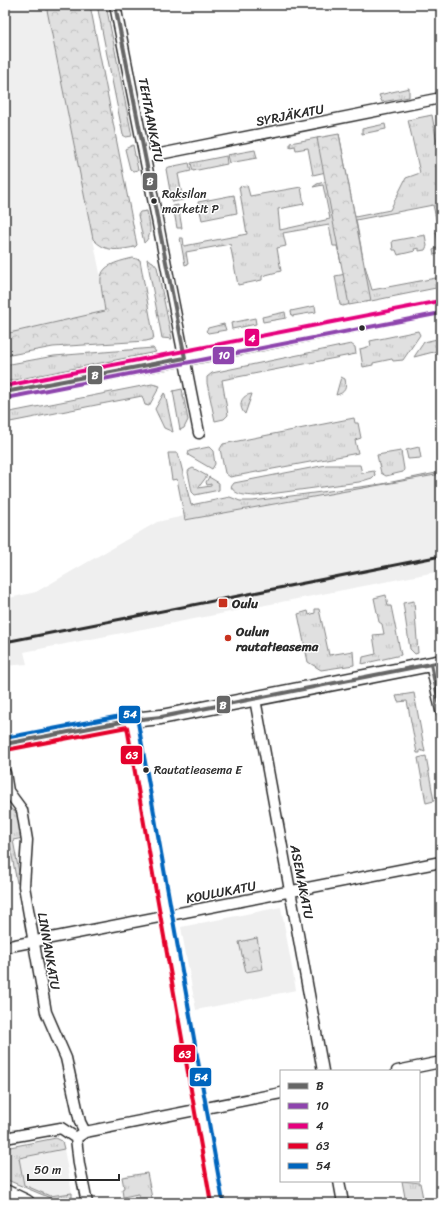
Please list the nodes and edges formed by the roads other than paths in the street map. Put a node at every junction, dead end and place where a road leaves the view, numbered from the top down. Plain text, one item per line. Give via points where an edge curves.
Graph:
1 (115, 5) edge
2 (441, 98) edge
3 (145, 157) junction
4 (441, 307) edge
5 (185, 358) junction
6 (5, 392) edge
7 (199, 433) dead end
8 (436, 663) edge
9 (255, 699) junction
10 (441, 711) edge
11 (132, 720) junction
12 (5, 744) edge
13 (5, 773) edge
14 (441, 862) edge
15 (290, 891) junction
16 (166, 916) junction
17 (34, 941) junction
18 (5, 947) edge
19 (441, 1062) edge
20 (323, 1070) edge
21 (401, 1070) edge
22 (280, 1093) edge
23 (201, 1108) junction
24 (80, 1135) junction
25 (5, 1138) edge
26 (339, 1182) edge
27 (5, 1193) edge
28 (26, 1203) edge
29 (88, 1203) edge
30 (217, 1203) edge
31 (343, 1203) edge

1 - 3 street, TEHTAANKATU
2 - 3 street, SYRJÄKATU
3 - 5 street, TEHTAANKATU
4 - 5 street
5 - 6 street
5 - 7 street, TEHTAANKATU
8 - 9 street
8 - 10 street
9 - 11 street
9 - 15 street, ASEMAKATU
11 - 12 street
11 - 16 street
13 - 17 street, LINNANKATU via 8,791 22,810 27,840 24,886
14 - 15 street, KOULUKATU
15 - 16 street, KOULUKATU
15 - 20 street, ASEMAKATU
16 - 17 street, KOULUKATU
16 - 23 street
17 - 18 street, KOULUKATU
17 - 24 street, LINNANKATU via 46,1012 66,1058 80,1122
19 - 21 street
22 - 23 street
23 - 24 street
23 - 30 street
24 - 25 street via 61,1128
24 - 29 street, LINNANKATU via 79,1164
26 - 31 street
27 - 28 main road

